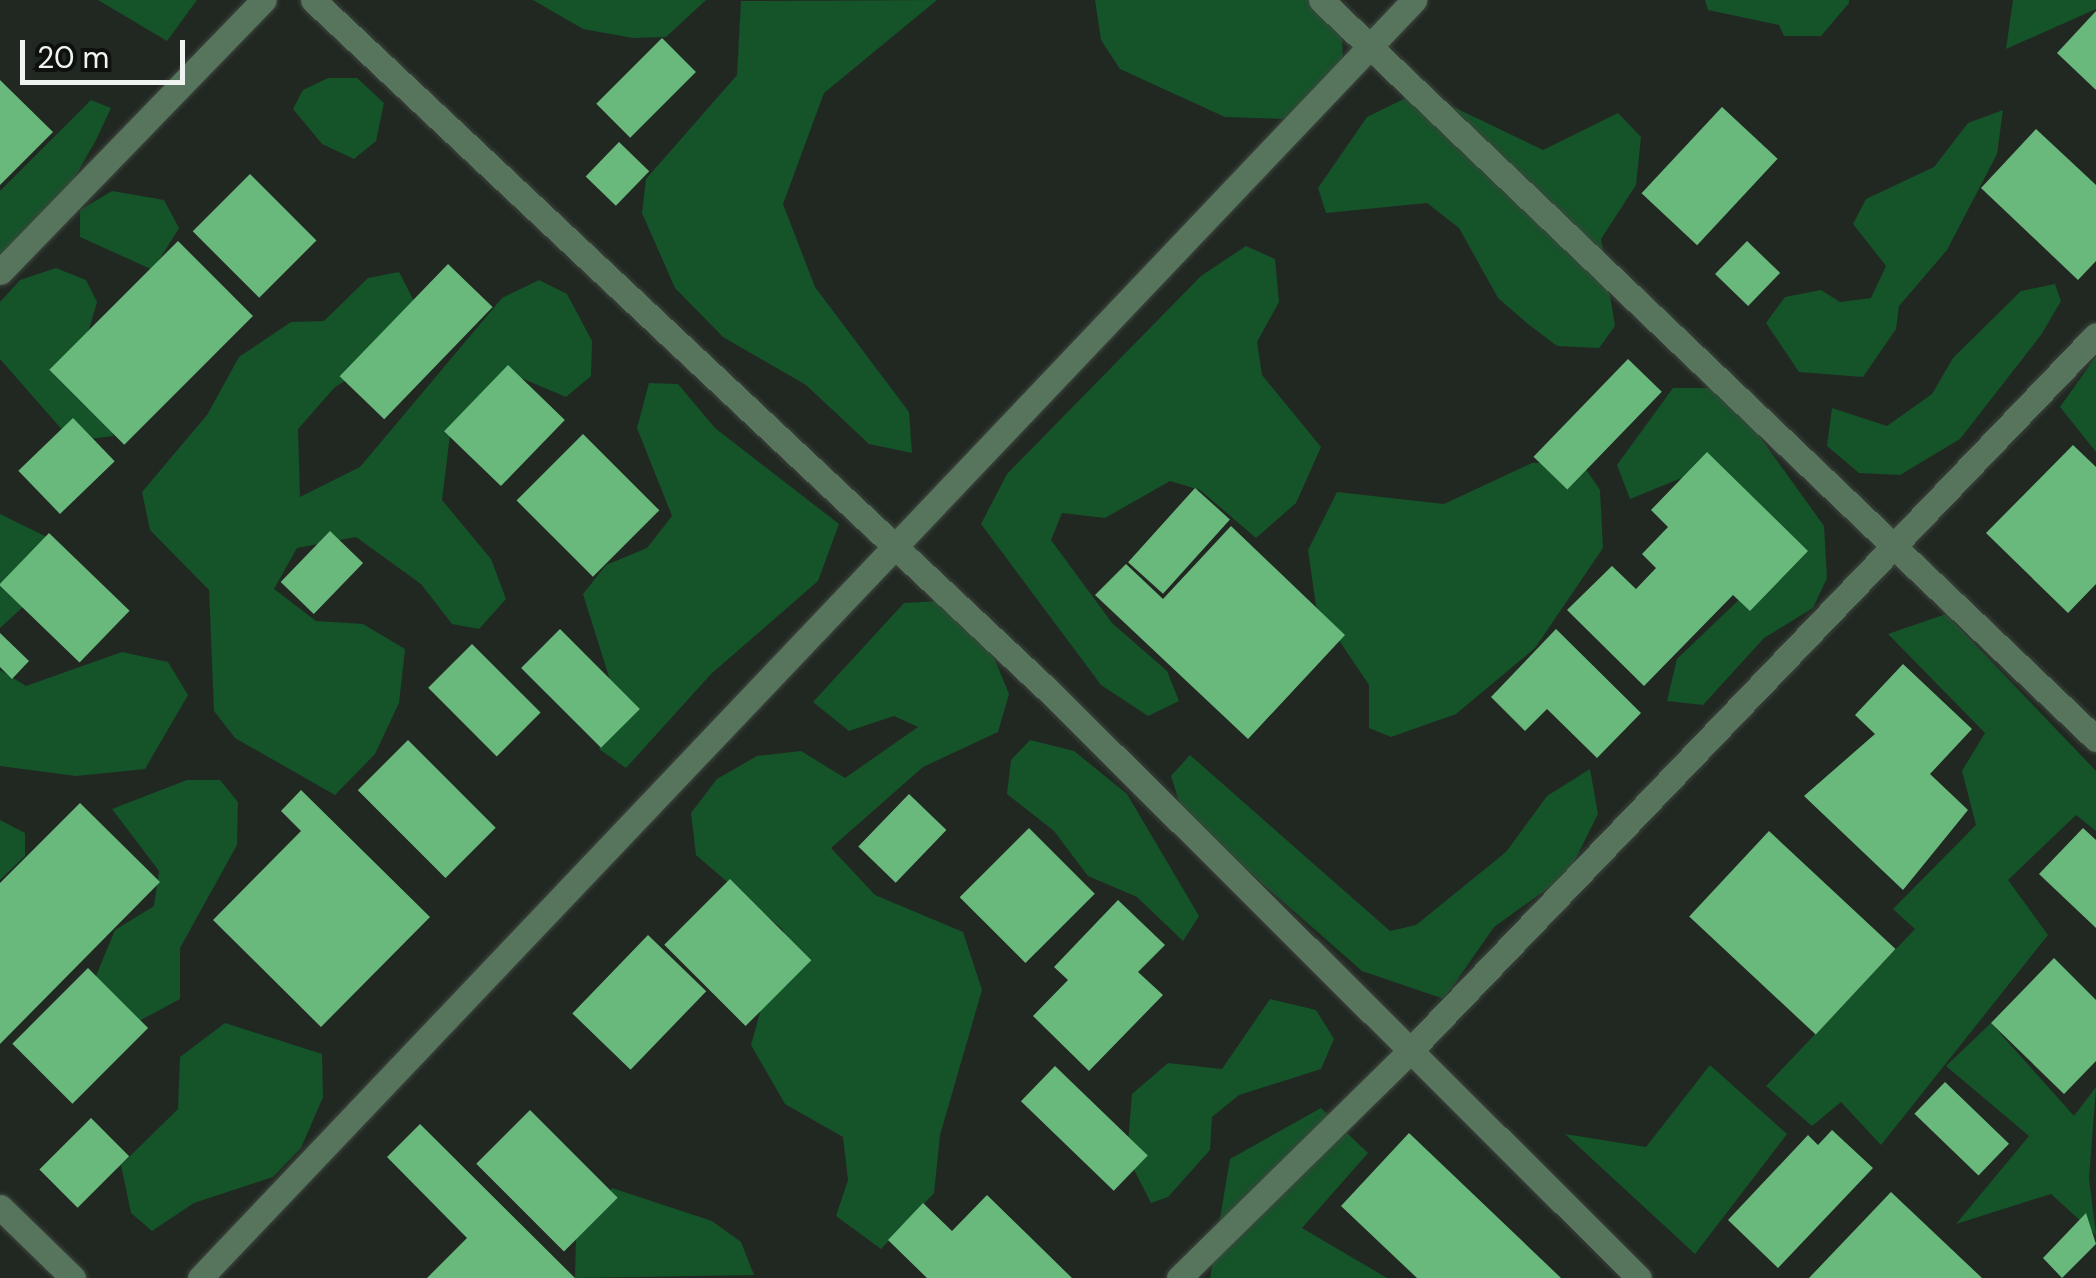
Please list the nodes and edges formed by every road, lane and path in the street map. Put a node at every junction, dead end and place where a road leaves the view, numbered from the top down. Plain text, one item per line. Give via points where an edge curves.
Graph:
1 (264, 0) edge
2 (313, 0) edge
3 (1321, 0) edge
4 (1414, 0) edge
5 (1369, 46) junction
6 (0, 272) edge
7 (2096, 335) edge
8 (893, 543) junction
9 (1896, 544) junction
10 (2096, 739) edge
11 (1408, 1053) junction
12 (0, 1206) edge
13 (74, 1278) edge
14 (200, 1278) edge
15 (1180, 1278) edge
16 (1639, 1278) edge

1 - 6 street
2 - 8 street
3 - 5 street
4 - 5 street
5 - 8 street
5 - 9 street
7 - 9 street
8 - 11 street
8 - 14 street
9 - 10 street
9 - 11 street
11 - 15 street
11 - 16 street
12 - 13 street

